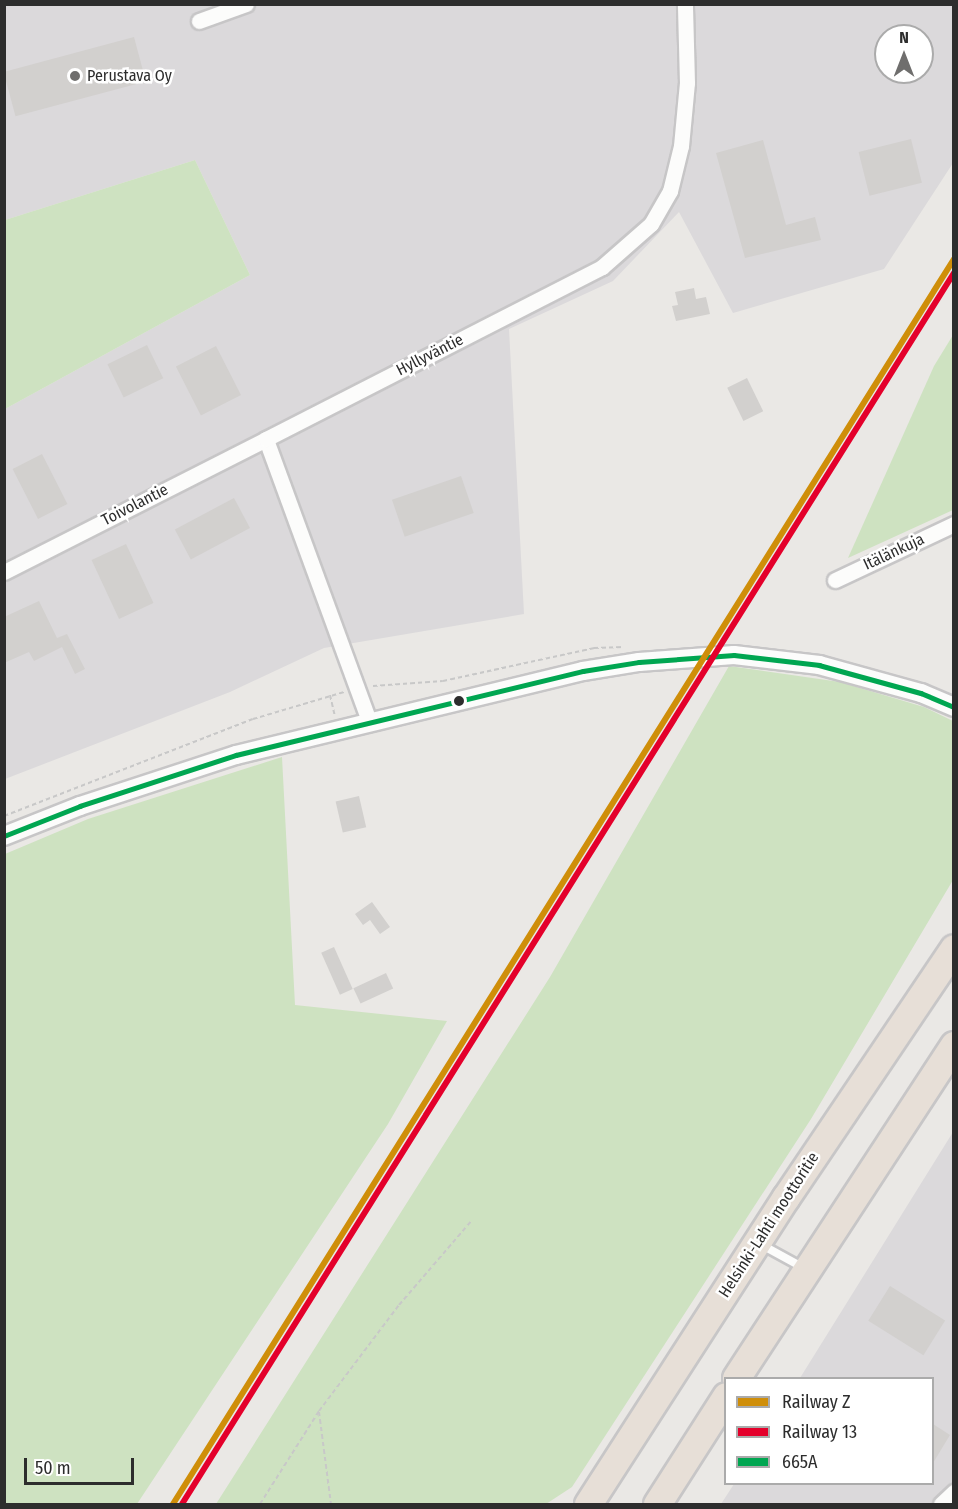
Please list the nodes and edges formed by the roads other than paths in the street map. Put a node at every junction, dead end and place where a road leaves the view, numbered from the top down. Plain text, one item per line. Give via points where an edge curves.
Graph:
1 (246, 4) edge
2 (685, 4) edge
3 (199, 21) dead end
4 (266, 439) junction
5 (954, 524) edge
6 (4, 572) edge
7 (836, 580) dead end
8 (953, 702) edge
9 (369, 721) junction
10 (4, 836) edge
11 (954, 948) edge
12 (954, 1045) edge
13 (757, 1242) junction
14 (806, 1270) junction
15 (737, 1377) edge
16 (724, 1399) edge
17 (954, 1492) edge
18 (588, 1504) edge
19 (657, 1504) edge
20 (941, 1504) edge

1 - 3 street
2 - 4 street, Hyllyväntie via 687,83 681,146 670,191 651,224 602,267
4 - 6 street, Toivolantie
4 - 9 street
5 - 7 street, Itälänkuja
8 - 9 street via 819,665 734,655 688,656 583,671
9 - 10 street via 208,763
11 - 13 highway, Helsinki-Lahti moottoritie
12 - 14 highway
13 - 14 lane
13 - 18 highway, Helsinki-Lahti moottoritie
14 - 15 highway
16 - 19 highway
17 - 20 street

